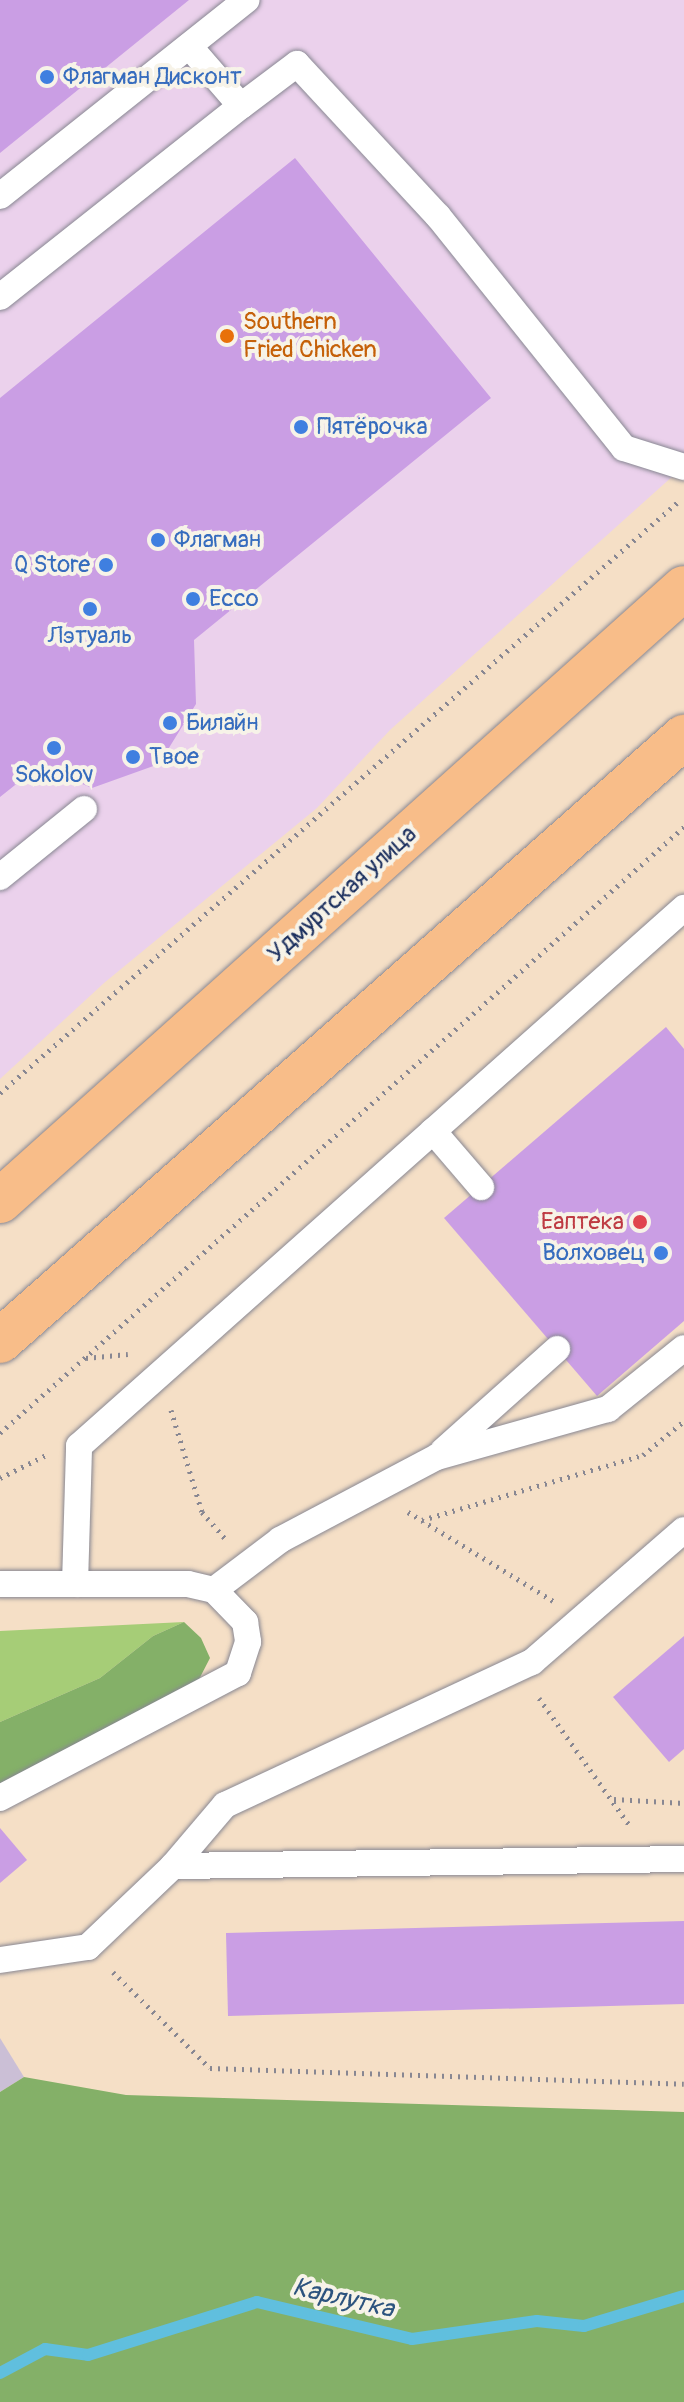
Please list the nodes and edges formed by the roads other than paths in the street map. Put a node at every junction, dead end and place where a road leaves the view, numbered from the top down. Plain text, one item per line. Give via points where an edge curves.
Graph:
1 (246, 0) edge
2 (189, 46) junction
3 (241, 106) junction
4 (0, 196) edge
5 (0, 297) edge
6 (684, 467) edge
7 (684, 588) edge
8 (684, 737) edge
9 (84, 809) dead end
10 (0, 877) edge
11 (684, 908) edge
12 (433, 1131) junction
13 (481, 1187) dead end
14 (0, 1201) edge
15 (0, 1341) edge
16 (684, 1348) edge
17 (557, 1349) dead end
18 (437, 1457) junction
19 (684, 1530) edge
20 (0, 1584) edge
21 (75, 1584) junction
22 (214, 1590) junction
23 (0, 1798) edge
24 (684, 1859) edge
25 (173, 1866) junction
26 (0, 1960) edge

1 - 2 lane
2 - 3 lane
2 - 4 lane
3 - 5 lane
3 - 6 lane via 297,64 438,216 624,448
7 - 14 main road, Удмуртская улица
8 - 15 main road
9 - 10 lane
11 - 12 lane
12 - 13 lane
12 - 21 lane via 79,1446
16 - 18 lane via 608,1409
17 - 18 lane
18 - 22 lane via 280,1540
19 - 25 lane via 532,1662 225,1805
20 - 21 lane
21 - 22 lane via 188,1584
22 - 23 lane via 245,1622 248,1642 238,1673
24 - 25 lane
25 - 26 lane via 88,1947

